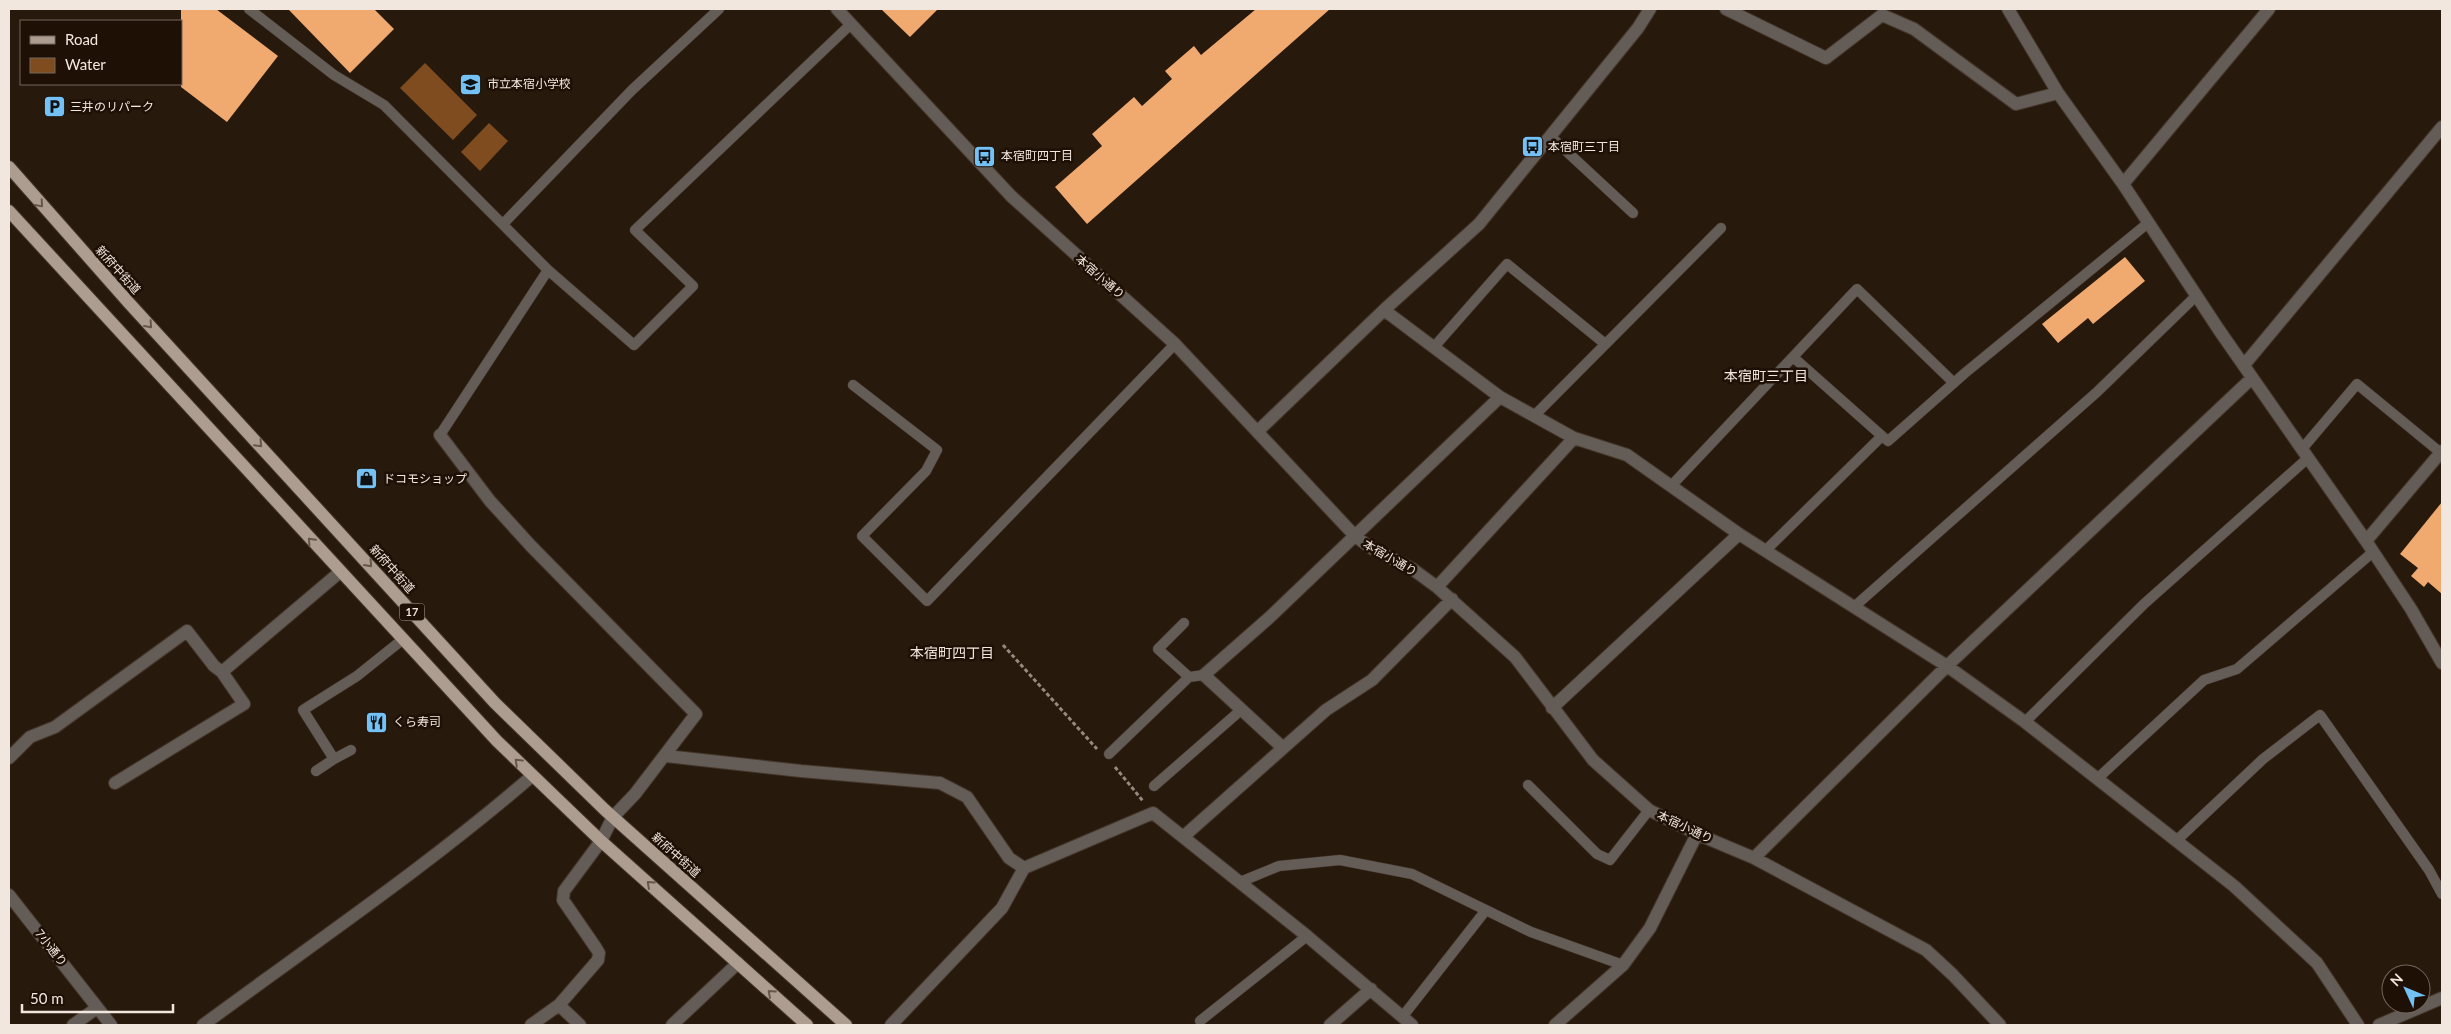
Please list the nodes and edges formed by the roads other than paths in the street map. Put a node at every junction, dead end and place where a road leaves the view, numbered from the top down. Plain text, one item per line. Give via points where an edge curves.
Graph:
1 (249, 9) edge
2 (720, 9) edge
3 (838, 9) edge
4 (1650, 9) edge
5 (1726, 9) edge
6 (2008, 9) edge
7 (2269, 9) edge
8 (851, 24) junction
9 (2058, 93) junction
10 (2442, 127) edge
11 (1550, 136) junction
12 (9, 167) edge
13 (2123, 184) junction
14 (9, 210) edge
15 (1633, 213) dead end
16 (2148, 223) junction
17 (503, 224) junction
18 (1721, 228) dead end
19 (548, 270) junction
20 (2196, 296) junction
21 (1384, 310) junction
22 (1604, 343) junction
23 (1176, 344) junction
24 (1434, 347) junction
25 (1793, 357) junction
26 (2244, 365) junction
27 (2252, 378) junction
28 (1954, 383) junction
29 (853, 385) dead end
30 (1500, 397) junction
31 (1534, 416) junction
32 (1258, 431) junction
33 (440, 435) joint
34 (1882, 436) junction
35 (1574, 438) junction
36 (2442, 452) edge
37 (2305, 453) junction
38 (1672, 485) junction
39 (1739, 534) junction
40 (1355, 536) junction
41 (2366, 541) junction
42 (1766, 550) junction
43 (2373, 552) junction
44 (340, 572) junction
45 (1437, 587) junction
46 (1452, 599) junction
47 (1855, 606) junction
48 (1184, 623) dead end
49 (402, 640) junction
50 (2442, 663) edge
51 (1947, 666) junction
52 (222, 672) junction
53 (1204, 675) junction
54 (1189, 677) junction
55 (1552, 708) junction
56 (1241, 710) junction
57 (2026, 722) junction
58 (1282, 747) junction
59 (351, 750) dead end
60 (666, 756) junction
61 (9, 758) edge
62 (1108, 758) road end
63 (334, 759) junction
64 (316, 771) dead end
65 (532, 776) junction
66 (2097, 778) junction
67 (115, 784) dead end
68 (1528, 785) dead end
69 (1154, 786) dead end
70 (1650, 810) junction
71 (614, 817) junction
72 (1697, 834) junction
73 (1183, 837) junction
74 (602, 841) junction
75 (2176, 841) junction
76 (1754, 858) junction
77 (1024, 868) junction
78 (1240, 882) junction
79 (2442, 894) edge
80 (9, 895) edge
81 (1486, 910) junction
82 (1307, 936) junction
83 (738, 964) junction
84 (1623, 965) junction
85 (1371, 989) junction
86 (2442, 998) edge
87 (559, 1005) junction
88 (97, 1008) junction
89 (1200, 1021) dead end
90 (1408, 1021) edge
91 (73, 1025) edge
92 (111, 1025) edge
93 (203, 1025) edge
94 (531, 1025) edge
95 (580, 1025) edge
96 (672, 1025) edge
97 (807, 1025) edge
98 (846, 1025) edge
99 (890, 1025) edge
100 (1330, 1025) edge
101 (1555, 1025) edge
102 (2000, 1025) edge
103 (2358, 1025) edge
104 (2379, 1025) edge

1 - 17 lane via 334,75 384,104
2 - 17 lane via 632,90
3 - 8 street, 本宿小通り
4 - 11 street
5 - 9 street via 1826,58 1882,15 1914,29 2016,104
6 - 9 street
7 - 13 street
8 - 19 lane via 635,230 693,286 634,345
8 - 23 street, 本宿小通り via 1011,196
9 - 13 street
10 - 26 street
11 - 15 lane
11 - 21 street via 1479,224
12 -> 71 main road, 新府中街道 / 17 via 135,310 495,703
13 - 16 street
44 -> 14 main road, 17
16 - 20 street
16 - 28 lane
17 - 19 lane
18 - 22 lane
19 - 33 lane
20 - 26 street
20 - 47 lane via 2097,392
21 - 24 street
21 - 32 street
22 - 24 lane via 1507,264
22 - 31 lane
23 - 29 lane via 927,601 862,536 926,471 937,450
23 - 32 street, 本宿小通り
24 - 30 street
25 - 28 lane via 1857,289
25 - 34 lane
25 - 38 lane
26 - 27 street
27 - 37 street
27 - 51 street
28 - 34 lane via 1888,441
30 - 31 street
30 - 40 street
31 - 35 street
32 - 40 street, 本宿小通り
33 - 60 street via 490,501 531,546 696,714
34 - 42 lane
35 - 38 street via 1627,455
35 - 45 street
36 - 37 lane via 2357,384
36 - 41 street
37 - 41 street
37 - 57 lane via 2144,604
38 - 39 street
39 - 42 street
39 - 55 street
40 - 45 street, 本宿小通り
40 - 53 street
41 - 43 street
42 - 47 street
43 - 50 street
43 - 66 lane via 2237,669 2204,680
44 - 49 main road, 17
44 - 52 street
45 - 46 street, 本宿小通り
46 - 55 street, 本宿小通り via 1515,657
46 - 58 street via 1372,680 1326,710
47 - 51 street
48 - 54 lane via 1158,648
49 - 63 lane via 357,676 302,710
65 -> 49 main road, 17
51 - 57 street
51 - 76 street
52 - 61 street via 186,631 55,727 30,737
52 - 67 street via 244,704
53 - 54 lane
53 - 56 street
54 - 62 lane
55 - 70 street, 本宿小通り via 1593,760
56 - 58 street
56 - 69 lane
57 - 66 street
58 - 73 street
59 - 63 lane
60 - 71 street
60 - 77 street via 940,783 967,797 1009,858
63 - 64 lane
65 - 74 main road, 17
65 - 93 street via 482,820 419,868
66 - 75 street
68 - 70 lane via 1597,854 1610,860
70 - 72 street, 本宿小通り
71 - 74 street
71 - 98 main road, 新府中街道 / 17
72 - 76 street, 本宿小通り
72 - 84 street via 1650,928
73 - 77 street via 1153,812
73 - 78 street
83 -> 74 main road, 17
74 - 87 street via 564,891 563,900 599,953 598,960
75 - 79 lane via 2263,759 2320,714 2430,870
75 - 103 street via 2234,886 2317,963
76 - 102 street, 本宿小通り via 1926,950
77 - 99 street via 1002,908
78 - 81 lane via 1279,866 1340,860 1412,874
78 - 82 street
80 - 88 street, 7小通り
81 - 84 lane via 1531,932
81 - 90 lane
82 - 85 street
82 - 89 lane
83 - 96 street
97 -> 83 main road, 17
84 - 101 street
85 - 90 street
85 - 100 street
86 - 104 street
87 - 94 street
87 - 95 street
88 - 91 street
88 - 92 street, 7小通り

